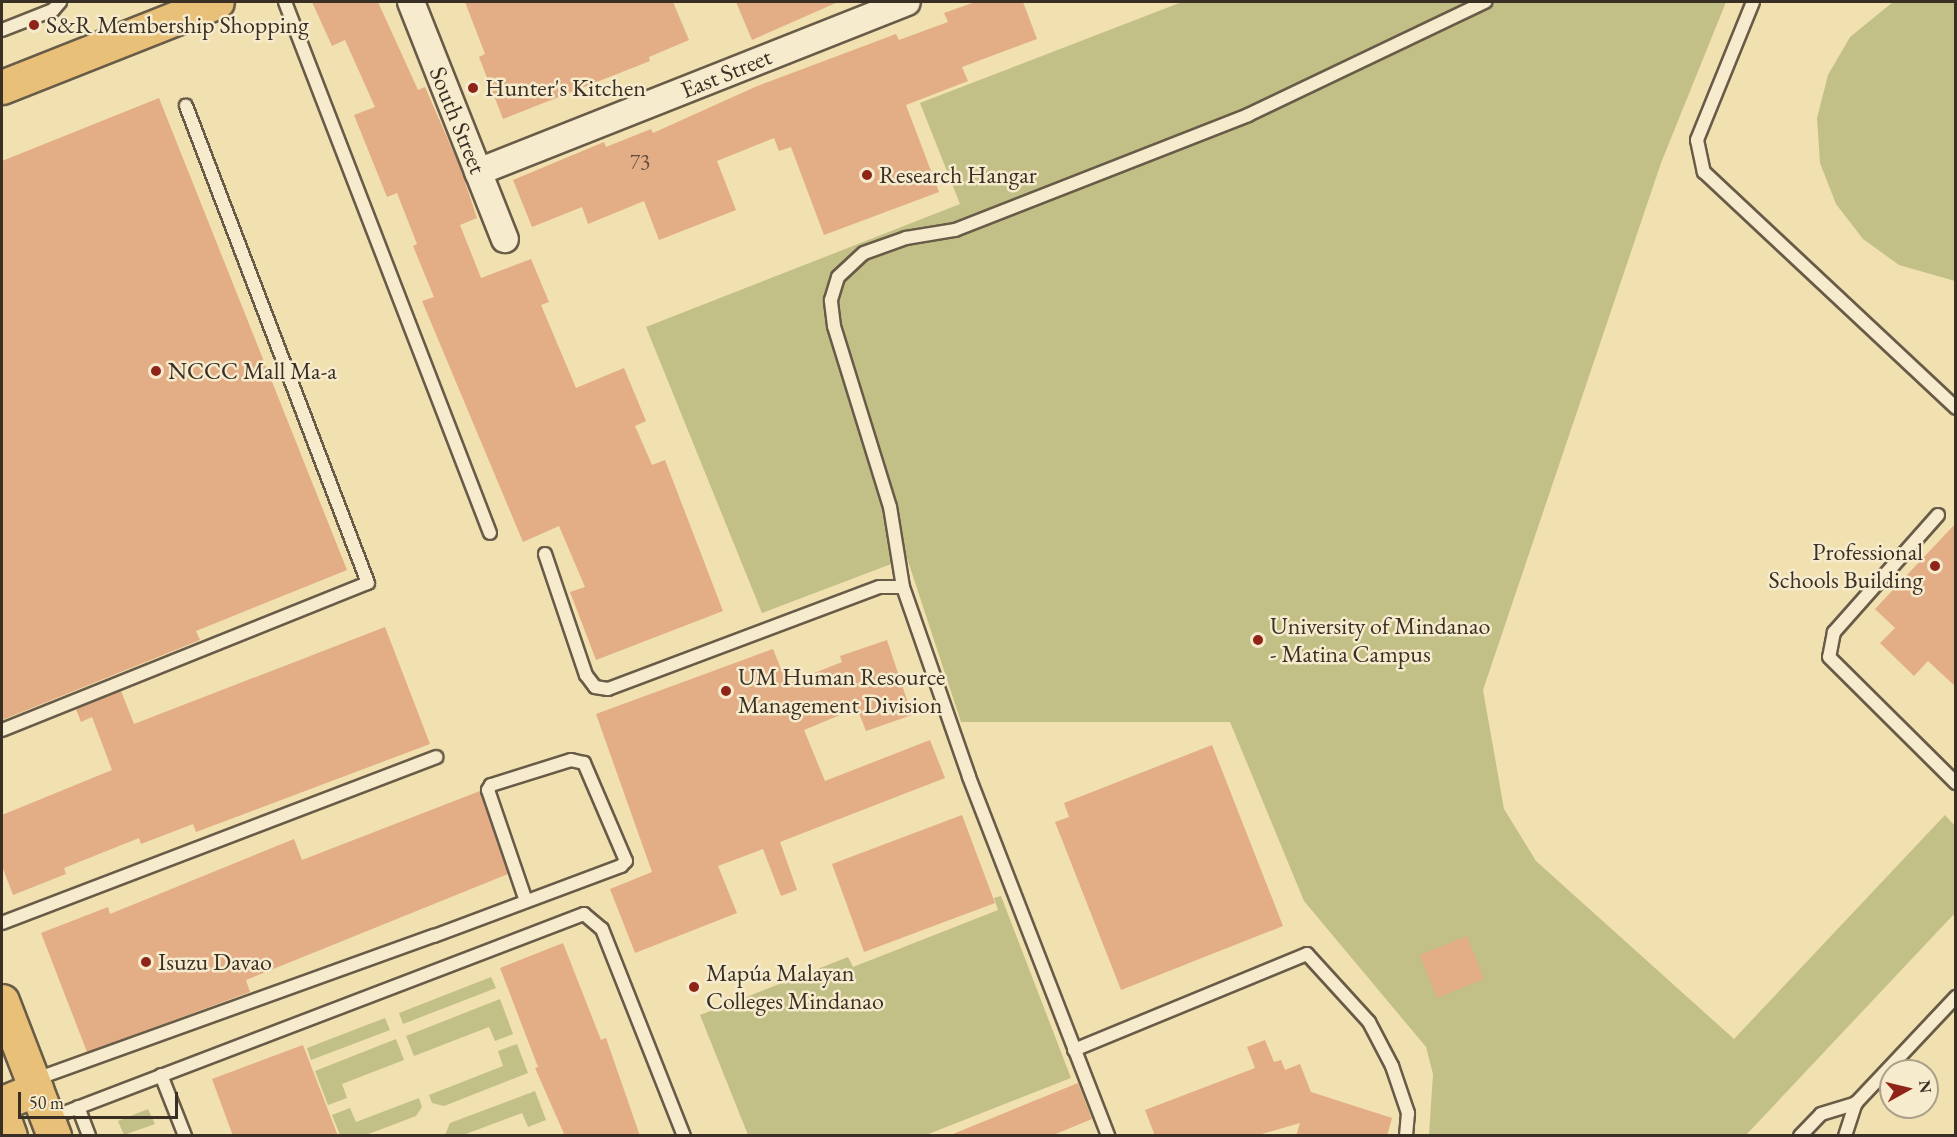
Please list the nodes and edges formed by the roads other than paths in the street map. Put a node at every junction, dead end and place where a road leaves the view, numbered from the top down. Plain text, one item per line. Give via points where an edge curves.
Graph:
1 (60, 2) edge
2 (217, 2) edge
3 (285, 2) edge
4 (411, 2) edge
5 (1485, 2) edge
6 (1752, 2) edge
7 (894, 4) edge
8 (2, 30) edge
9 (2, 87) edge
10 (186, 106) dead end
11 (478, 172) junction
12 (505, 239) dead end
13 (1956, 408) edge
14 (1938, 515) dead end
15 (490, 533) dead end
16 (545, 554) dead end
17 (903, 587) junction
18 (2, 730) edge
19 (436, 757) dead end
20 (1956, 783) edge
21 (526, 901) junction
22 (2, 923) edge
23 (1956, 998) edge
24 (2, 1001) edge
25 (1074, 1050) junction
26 (161, 1075) junction
27 (34, 1085) junction
28 (1856, 1103) junction
29 (78, 1107) junction
30 (5, 1124) edge
31 (51, 1127) edge
32 (89, 1136) edge
33 (185, 1136) edge
34 (684, 1136) edge
35 (1108, 1136) edge
36 (1406, 1136) edge
37 (1800, 1136) edge
38 (1845, 1136) edge

1 - 8 lane via 53,10
2 - 9 main road
3 - 15 lane
4 - 11 street, South Street
5 - 17 lane via 1248,116 955,230 906,238 864,253 838,277 831,300 834,326 890,507
6 - 13 lane via 1697,140 1704,172
7 - 11 street, East Street
10 - 18 lane via 368,583
11 - 12 street, South Street
14 - 20 lane via 1834,632 1828,650 1836,668
16 - 17 lane via 586,675 595,687 608,689 880,587
17 - 25 lane via 969,777
19 - 22 lane
21 - 21 lane via 626,861 584,763 571,759 491,785 488,790
21 - 27 lane
23 - 28 lane
24 - 27 main road
25 - 35 lane
25 - 36 lane via 1307,954 1369,1022 1392,1066 1408,1113
26 - 29 lane
26 - 33 lane
26 - 34 lane via 584,914 602,929
27 - 30 main road
27 - 31 main road
28 - 37 lane via 1821,1114
28 - 38 lane
29 - 31 lane
29 - 32 lane

